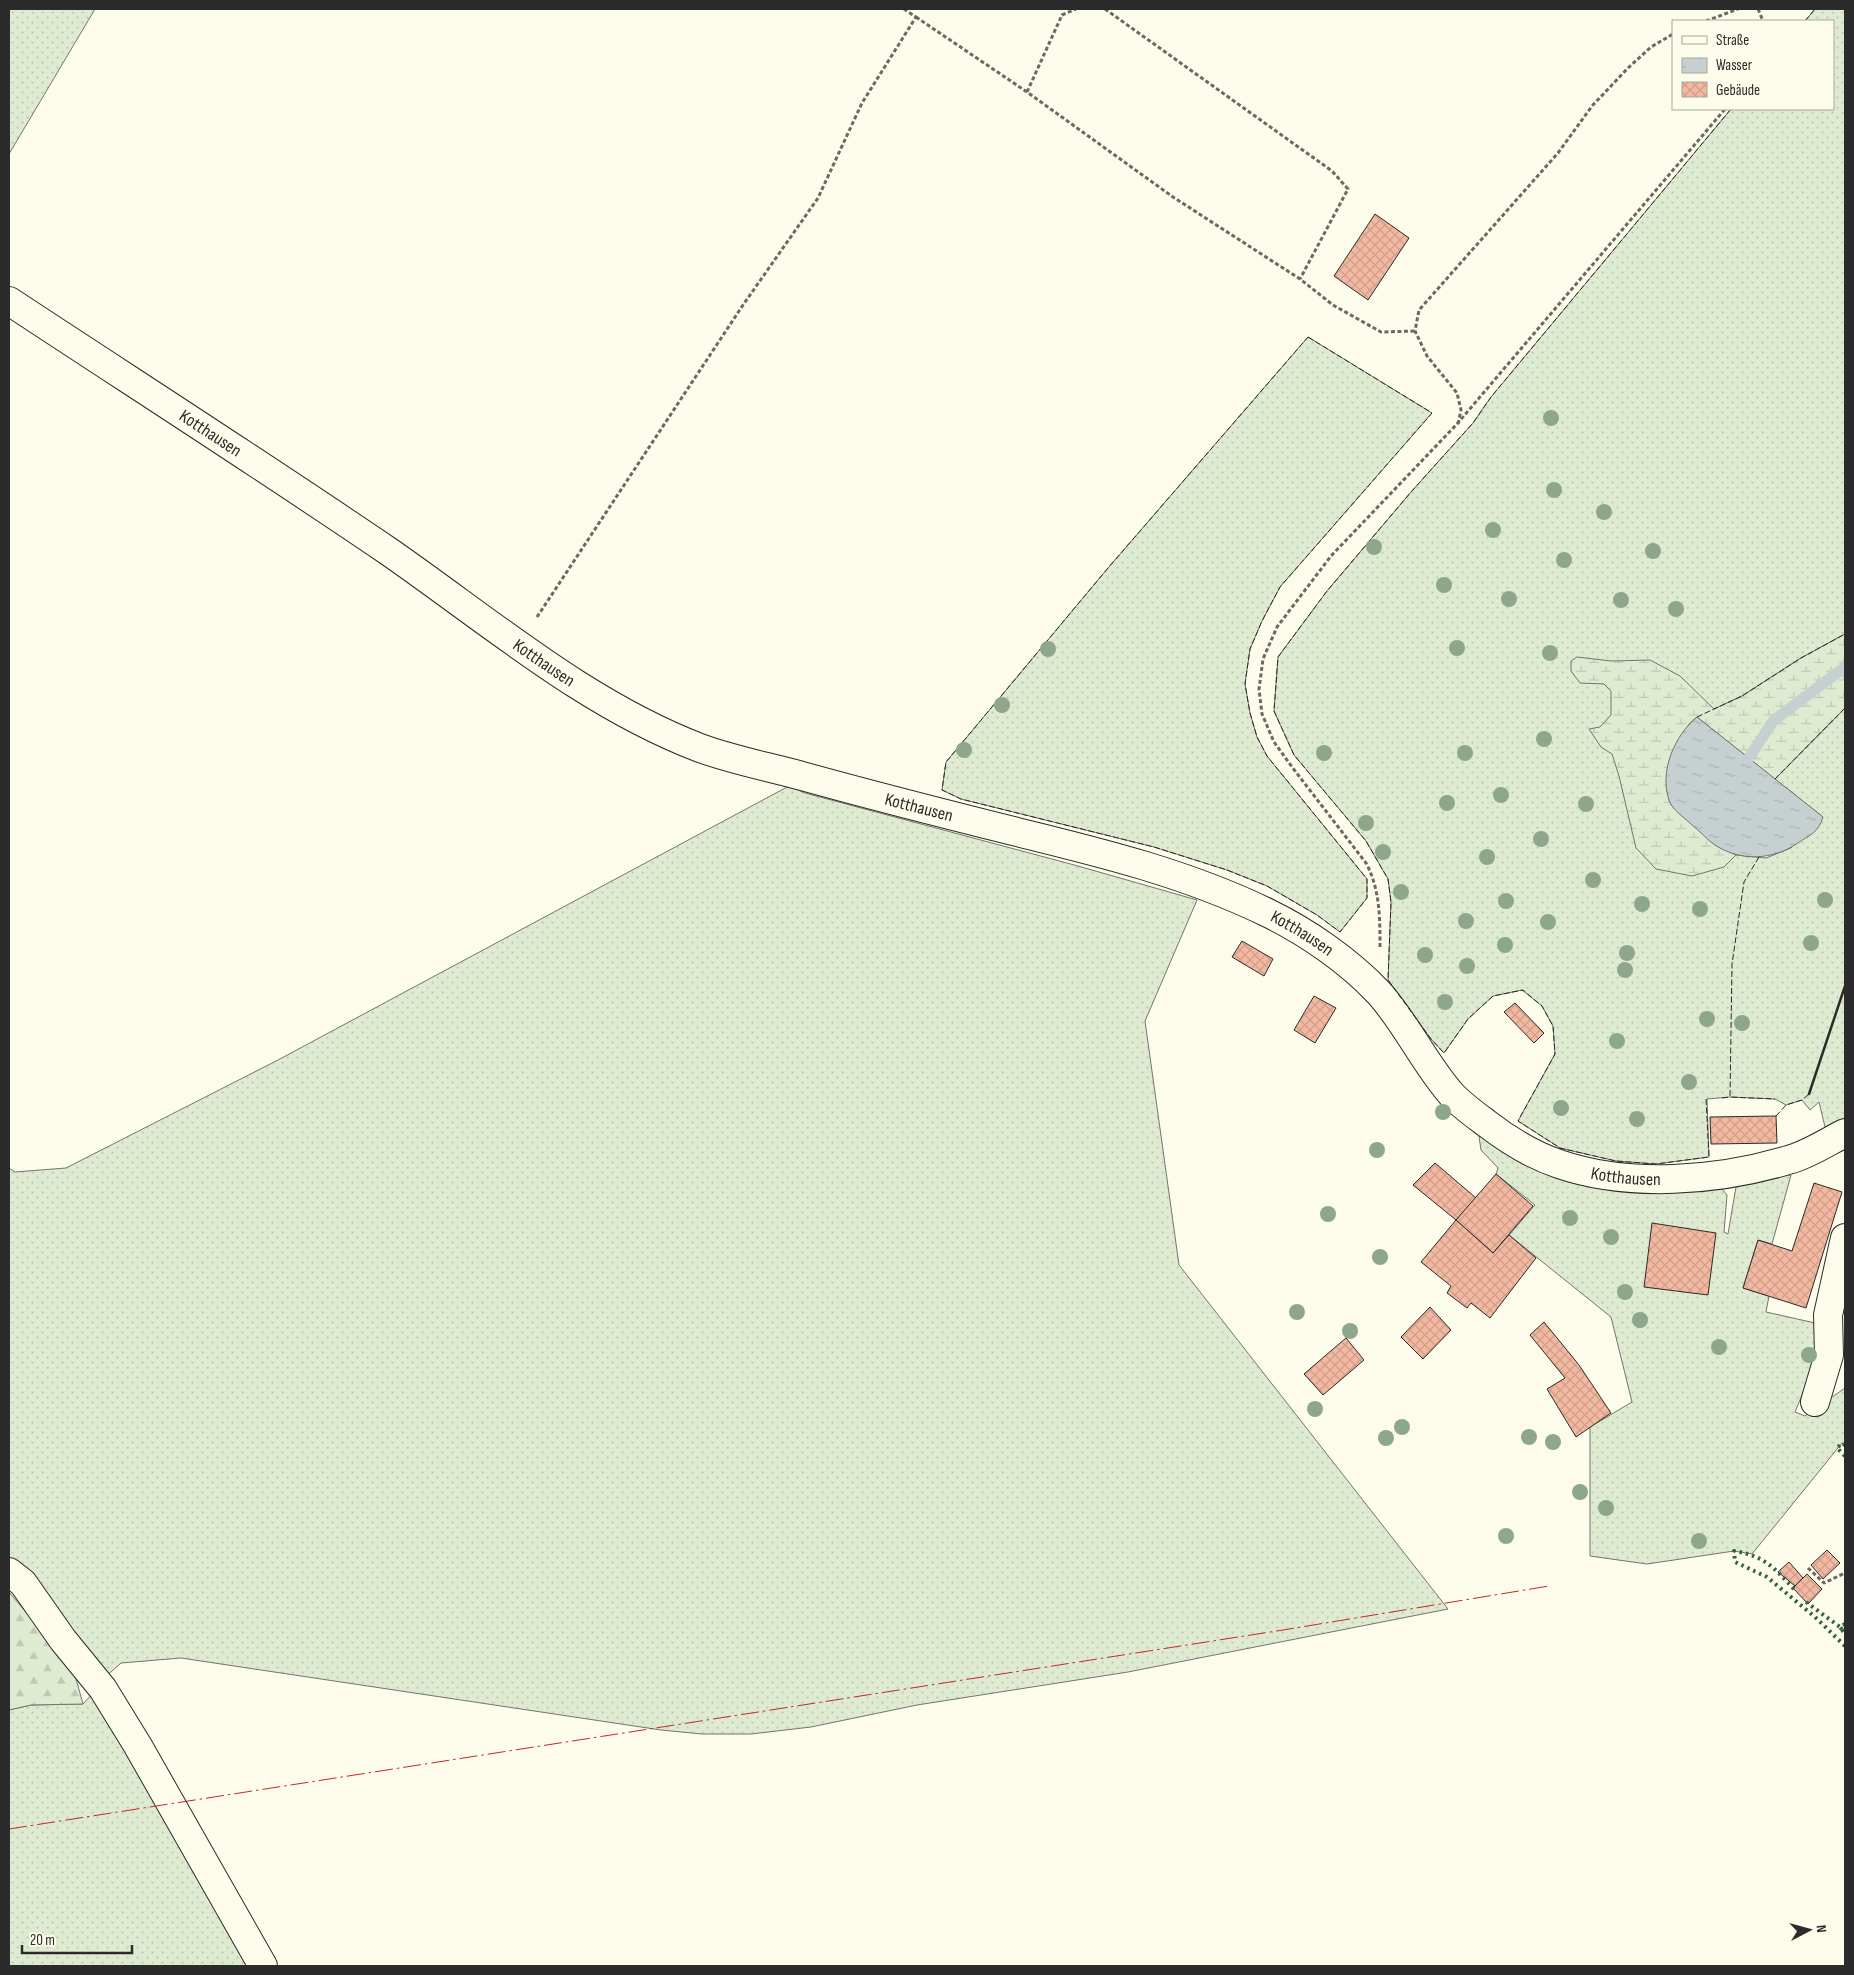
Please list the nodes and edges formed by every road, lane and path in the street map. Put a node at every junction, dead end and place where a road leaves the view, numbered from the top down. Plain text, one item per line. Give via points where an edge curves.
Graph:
1 (904, 9) edge
2 (1076, 9) edge
3 (1105, 9) edge
4 (1738, 9) edge
5 (916, 17) junction
6 (1709, 20) edge
7 (1672, 35) edge
8 (1027, 92) junction
9 (1724, 110) edge
10 (1300, 279) junction
11 (9, 301) edge
12 (1416, 331) junction
13 (1458, 424) junction
14 (518, 644) junction
15 (1379, 994) junction
16 (1845, 1133) edge
17 (1845, 1238) edge
18 (1815, 1402) dead end
19 (1808, 1568) dead end
20 (9, 1572) edge
21 (1845, 1573) edge
22 (263, 1966) edge

1 - 5 path
2 - 8 path via 1062,15
3 - 10 path via 1332,171 1348,189
4 - 6 path
5 - 8 path
5 - 14 path via 862,103 818,198 743,305
7 - 12 path via 1651,46 1592,106 1558,153 1420,310
8 - 10 path via 1172,197
9 - 13 path
10 - 12 path via 1333,305 1381,332
11 - 14 street, Kotthausen via 389,552
12 - 13 path via 1427,356 1457,393 1461,410
13 - 15 path via 1331,556 1277,627 1263,659 1259,689 1262,714 1274,742 1374,878 1380,935
14 - 15 street, Kotthausen via 600,699 654,728 704,749 1132,861 1205,885 1271,914 1314,939
15 - 16 street, Kotthausen via 1454,1096 1507,1139 1559,1164 1609,1176 1691,1177 1744,1171 1794,1159
17 - 18 street via 1828,1315 1829,1355
19 - 21 path via 1824,1583
20 - 22 street via 23,1583 103,1689

